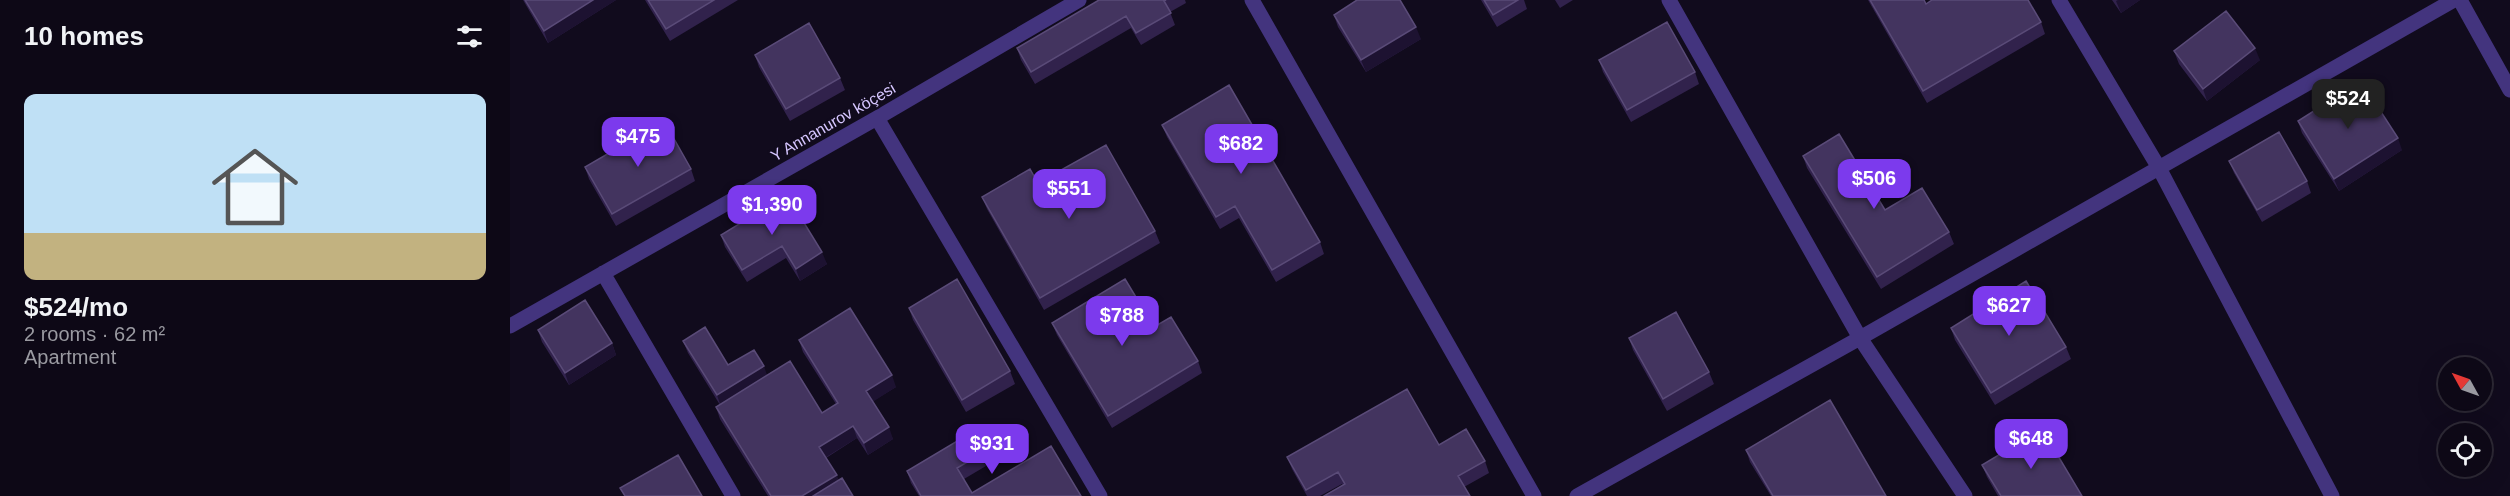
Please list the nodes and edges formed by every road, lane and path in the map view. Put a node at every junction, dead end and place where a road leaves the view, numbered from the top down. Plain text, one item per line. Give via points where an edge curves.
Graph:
1 (1079, 0) edge
2 (1252, 0) edge
3 (1669, 0) edge
4 (2058, 0) edge
5 (2454, 0) edge
6 (2460, 0) edge
7 (2510, 90) edge
8 (877, 118) junction
9 (2159, 168) junction
10 (603, 273) junction
11 (510, 327) edge
12 (1860, 338) junction
13 (733, 496) edge
14 (1100, 496) edge
15 (1534, 496) edge
16 (1577, 496) edge
17 (1965, 496) edge
18 (2332, 496) edge

1 - 8 street, Y Annanurov köçesi
2 - 15 street
3 - 12 street
4 - 9 street
5 - 9 street
6 - 7 street
8 - 10 street, Y Annanurov köçesi
8 - 14 street
9 - 12 street
9 - 18 street
10 - 11 street, Y Annanurov köçesi
10 - 13 street
12 - 16 street
12 - 17 street

